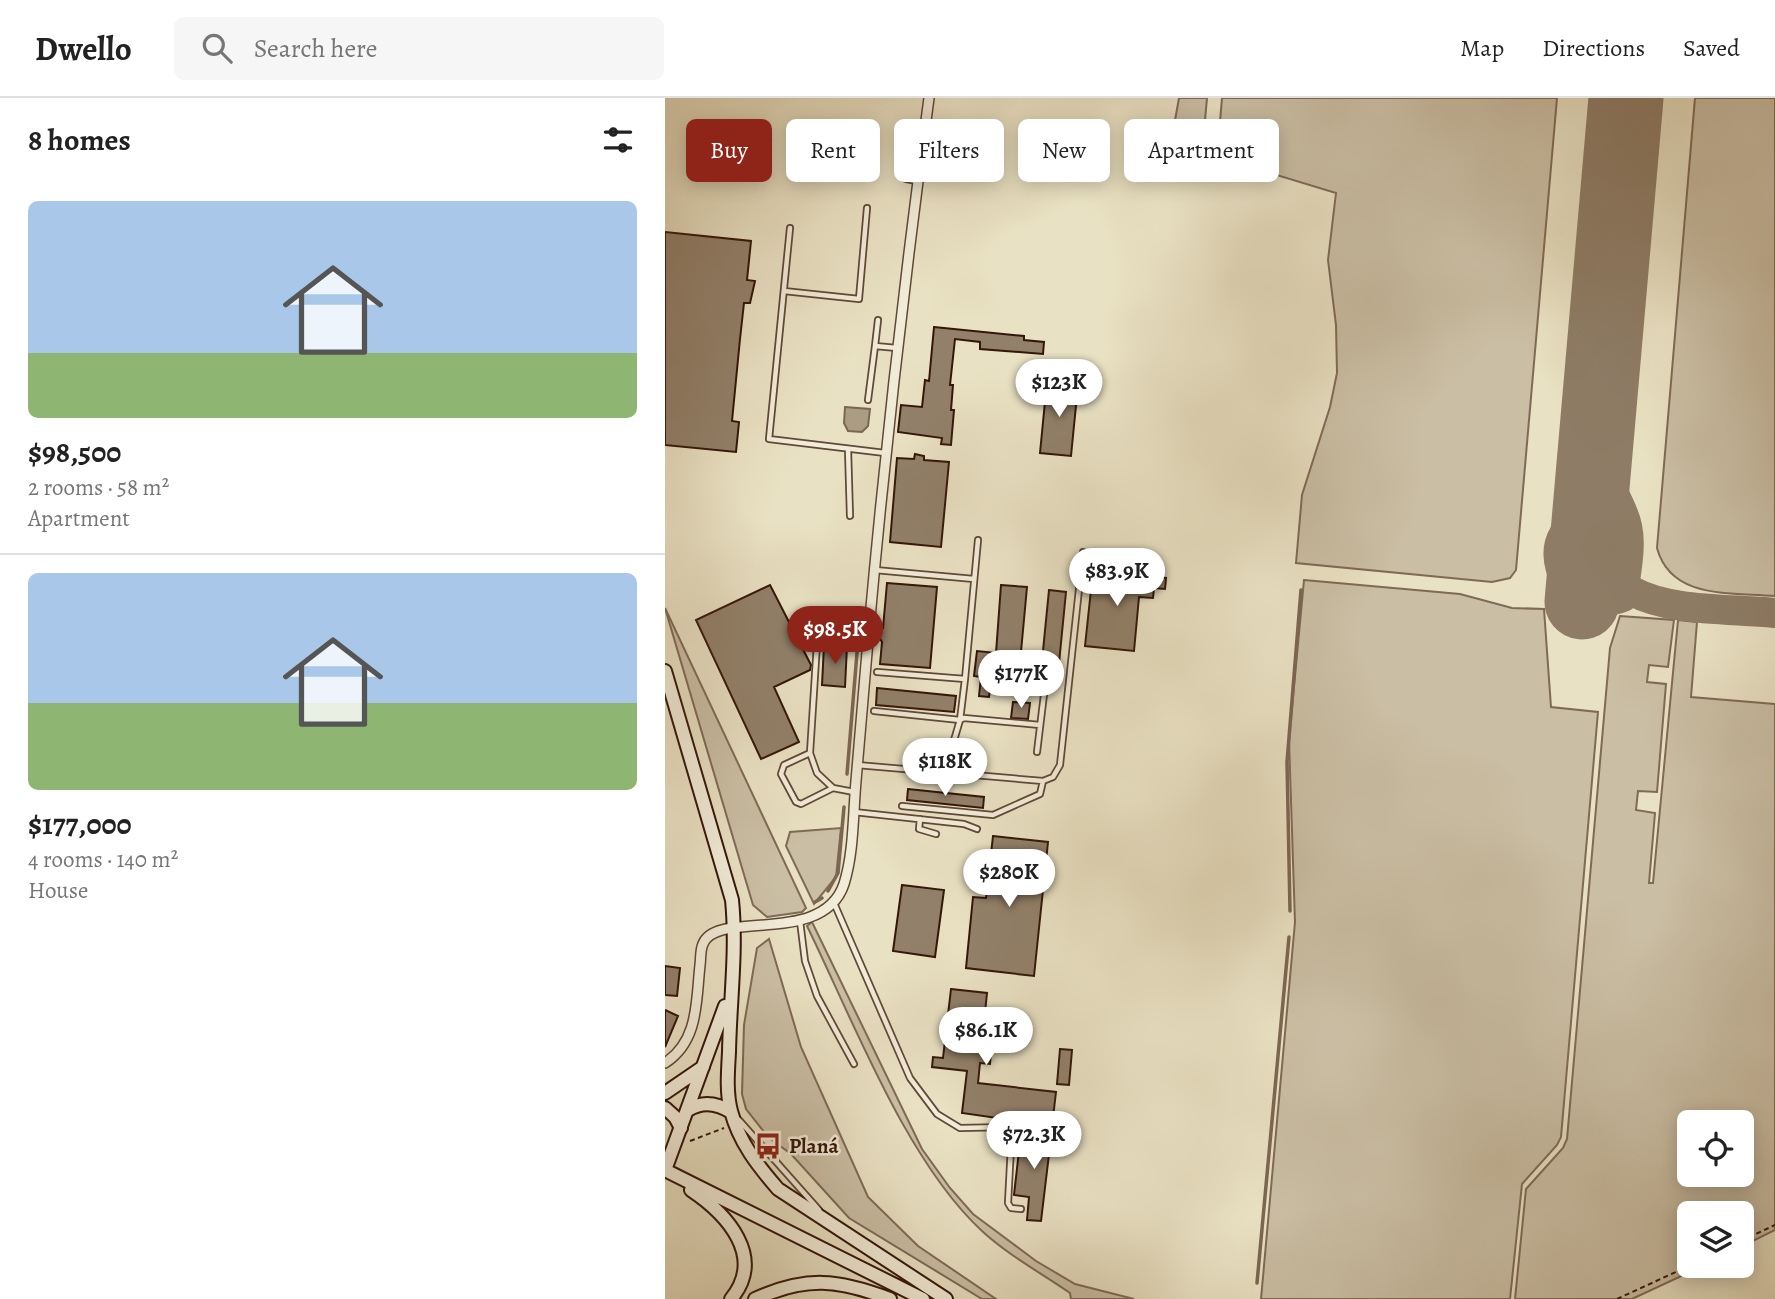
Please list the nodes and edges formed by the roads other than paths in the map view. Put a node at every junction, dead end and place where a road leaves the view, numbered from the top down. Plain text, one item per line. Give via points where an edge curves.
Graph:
1 (929, 98) edge
2 (926, 119) edge
3 (918, 182) edge
4 (867, 208) dead end
5 (790, 228) dead end
6 (784, 291) junction
7 (877, 320) dead end
8 (875, 346) junction
9 (897, 348) junction
10 (868, 400) dead end
11 (848, 449) junction
12 (885, 453) junction
13 (850, 516) dead end
14 (978, 540) dead end
15 (1083, 552) dead end
16 (874, 570) junction
17 (974, 579) junction
18 (870, 616) junction
19 (665, 671) edge
20 (877, 671) dead end
21 (965, 679) junction
22 (1045, 686) dead end
23 (874, 711) dead end
24 (960, 720) junction
25 (1040, 725) junction
26 (1037, 752) dead end
27 (810, 753) junction
28 (857, 765) junction
29 (922, 770) junction
30 (1043, 781) junction
31 (833, 788) junction
32 (855, 793) junction
33 (902, 806) dead end
34 (936, 809) junction
35 (854, 812) junction
36 (920, 819) junction
37 (935, 820) junction
38 (977, 829) dead end
39 (936, 834) dead end
40 (834, 902) junction
41 (800, 920) junction
42 (734, 927) junction
43 (730, 992) junction
44 (665, 1063) edge
45 (854, 1064) dead end
46 (706, 1065) junction
47 (665, 1093) edge
48 (665, 1108) edge
49 (688, 1110) junction
50 (733, 1117) junction
51 (1012, 1127) junction
52 (1061, 1132) dead end
53 (679, 1134) junction
54 (665, 1171) edge
55 (1021, 1209) dead end
56 (731, 1299) edge
57 (755, 1299) edge
58 (890, 1299) edge
59 (923, 1299) edge
60 (946, 1299) edge

1 - 2 street
3 - 9 street
4 - 6 lane via 859,299
5 - 6 lane
6 - 11 lane via 769,439
7 - 8 lane
8 - 9 lane
8 - 10 lane
9 - 12 street
11 - 12 lane
11 - 13 lane
12 - 16 street
14 - 17 lane
15 - 30 lane via 1060,765 1053,777
16 - 17 lane
16 - 18 street
17 - 21 lane
18 - 27 lane via 830,614 818,628
18 - 28 street
19 - 42 main road via 726,875
20 - 21 lane
21 - 24 lane
22 - 25 lane
23 - 24 lane
24 - 25 lane
24 - 29 lane via 952,747
25 - 26 lane
27 - 31 lane via 817,773
27 - 31 lane via 784,765 781,774 796,802 801,804
28 - 29 lane
28 - 32 street
29 - 30 lane
30 - 34 lane via 1040,794 993,815
31 - 32 lane
32 - 35 street
33 - 34 lane
34 - 37 lane
35 - 36 lane
35 - 40 street via 847,870
36 - 37 lane
36 - 39 lane via 919,829
37 - 38 lane
40 - 41 street
40 - 51 lane via 909,1078 937,1114 960,1128
41 - 42 street
41 - 45 lane via 805,961 817,996
42 - 43 main road
42 - 44 street via 712,932 703,943 694,1024 680,1052
43 - 46 main road
43 - 50 main road via 728,1080
46 - 47 main road
46 - 49 main road
48 - 53 main road via 675,1117
49 - 50 main road via 712,1104
49 - 53 main road
50 - 60 main road via 757,1166 778,1189
51 - 52 lane
51 - 55 lane via 1008,1203
53 - 54 main road
54 - 56 main road via 708,1201 734,1228 744,1266
54 - 59 main road
57 - 58 main road via 809,1282 834,1282

